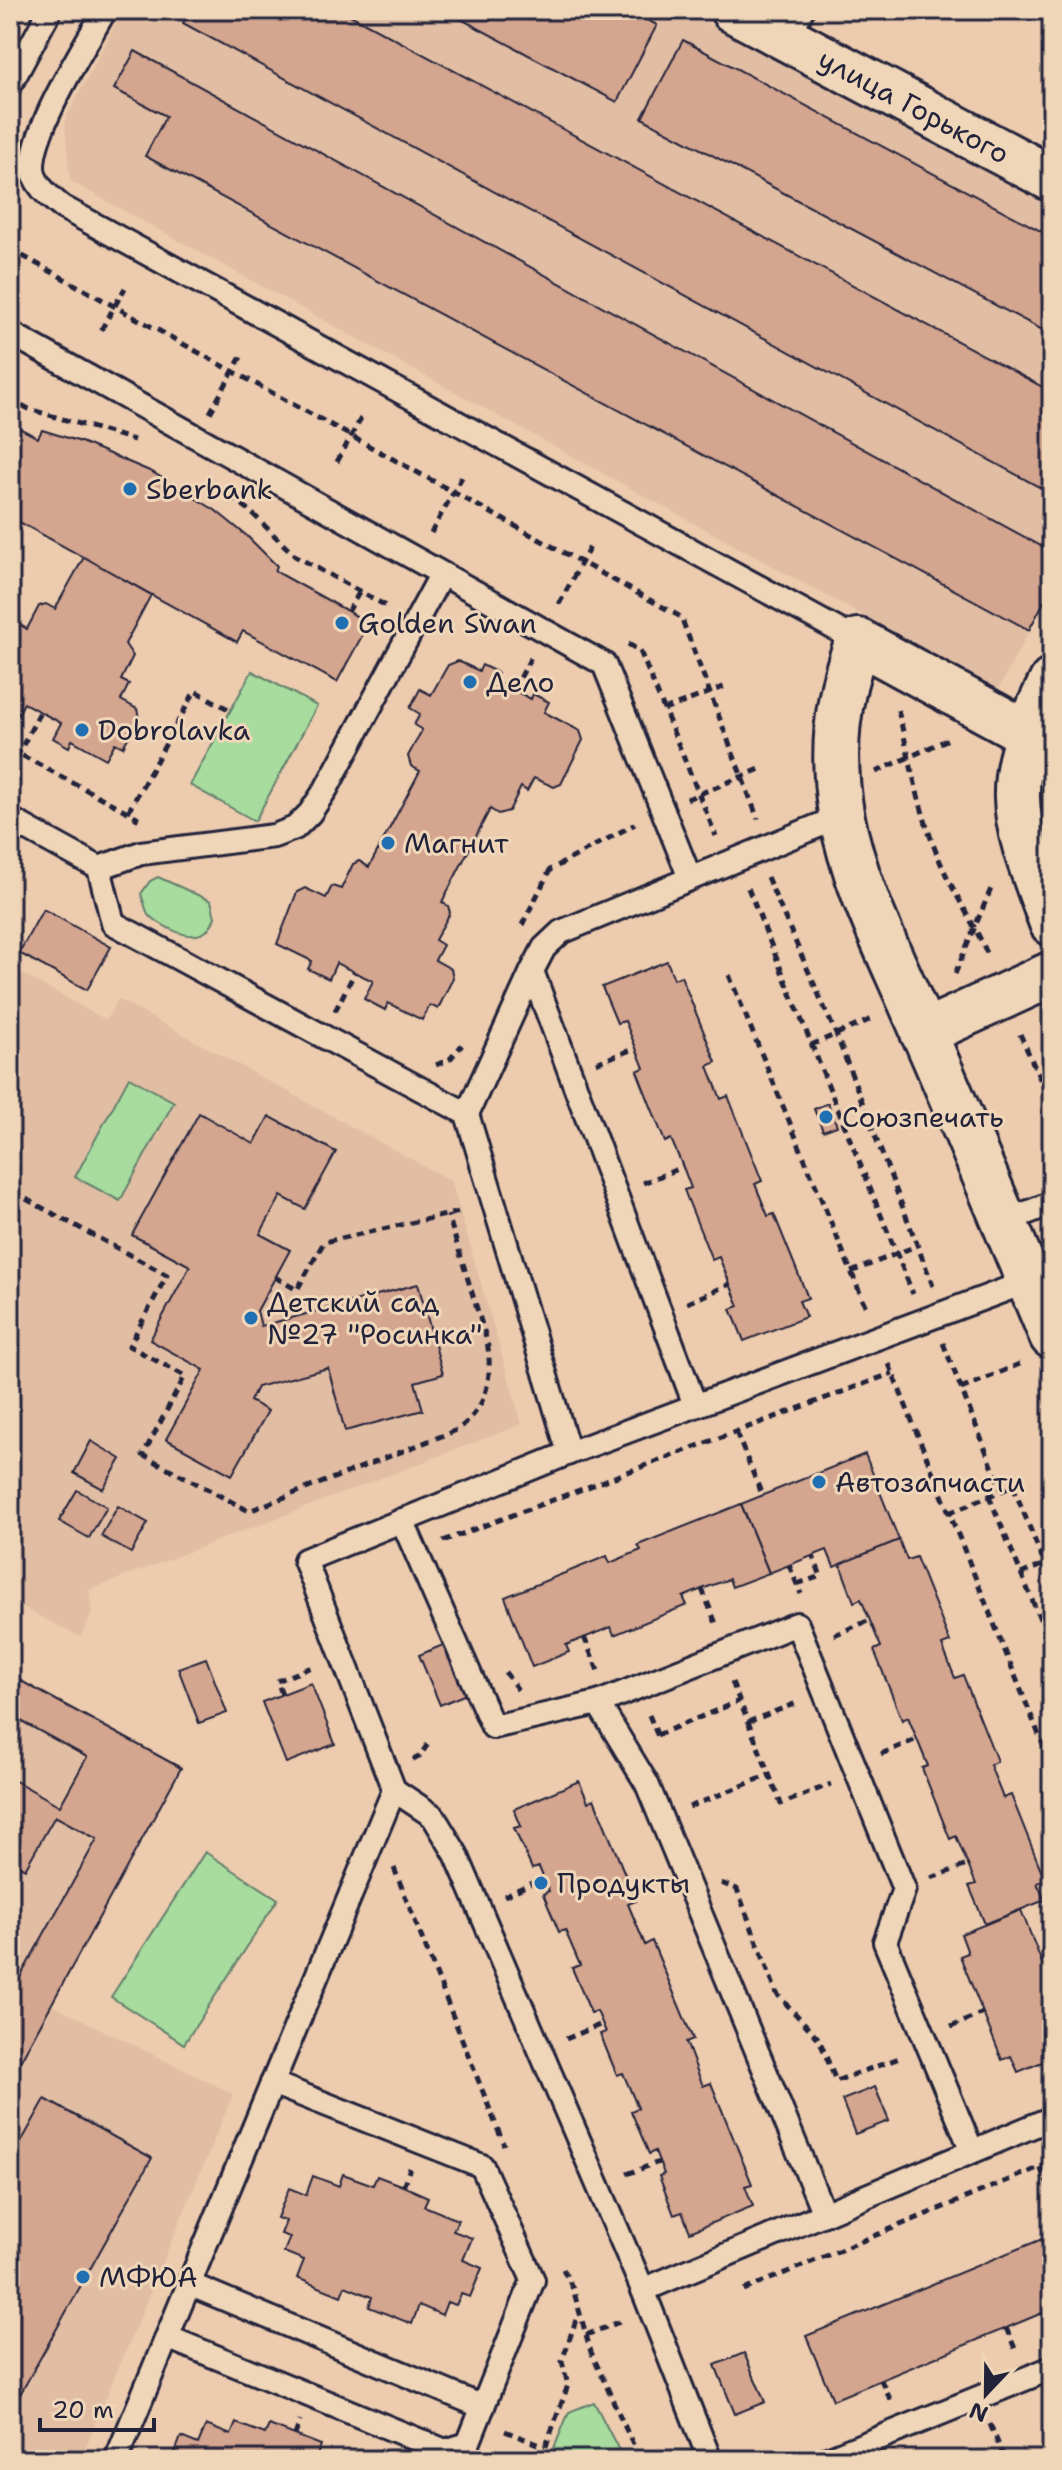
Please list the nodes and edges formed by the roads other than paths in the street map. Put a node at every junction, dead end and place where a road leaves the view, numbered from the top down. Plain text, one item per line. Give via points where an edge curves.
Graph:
1 (50, 10) edge
2 (105, 10) edge
3 (733, 10) edge
4 (795, 24) edge
5 (10, 85) edge
6 (1052, 179) edge
7 (10, 333) edge
8 (441, 575) junction
9 (872, 648) junction
10 (1052, 681) edge
11 (1013, 725) junction
12 (840, 803) junction
13 (10, 819) edge
14 (106, 865) junction
15 (690, 878) junction
16 (1052, 923) edge
17 (532, 971) junction
18 (1052, 974) edge
19 (917, 1018) junction
20 (467, 1114) junction
21 (1052, 1203) edge
22 (1003, 1222) junction
23 (1029, 1281) junction
24 (1039, 1349) edge
25 (695, 1405) junction
26 (569, 1453) junction
27 (402, 1520) junction
28 (598, 1703) junction
29 (394, 1790) junction
30 (272, 2083) junction
31 (1052, 2118) edge
32 (972, 2151) junction
33 (824, 2214) junction
34 (189, 2284) junction
35 (647, 2300) junction
36 (167, 2337) junction
37 (1052, 2368) edge
38 (480, 2414) junction
39 (444, 2456) edge
40 (116, 2460) edge
41 (710, 2460) edge
42 (825, 2460) edge

1 - 5 lane
2 - 9 lane via 33,157 34,175 45,193 62,207
3 - 4 street, улица Горького
4 - 6 street, улица Горького
7 - 8 lane
8 - 14 lane via 326,789 295,828 274,836 141,853
8 - 15 lane via 604,664
9 - 11 street
9 - 12 street via 840,694 835,735
10 - 11 street
11 - 16 street via 1017,817
12 - 15 lane via 754,852
12 - 19 street via 868,907
13 - 14 lane
14 - 20 lane via 113,923
15 - 17 lane via 561,932 544,948
17 - 20 lane
17 - 25 lane
18 - 19 street via 1003,996
19 - 22 street
20 - 26 lane
21 - 22 lane
22 - 23 street
23 - 24 street
23 - 25 lane
25 - 26 lane
26 - 27 lane
27 - 28 lane via 493,1727
27 - 29 lane via 305,1560
28 - 32 lane via 797,1624 904,1889 885,1942
28 - 33 lane via 647,1784
29 - 30 lane
29 - 35 lane via 433,1816 444,1831
30 - 34 lane
30 - 38 lane via 482,2166 533,2280
31 - 32 lane
32 - 33 lane
33 - 35 lane
34 - 36 lane
34 - 38 lane
35 - 41 lane
36 - 39 lane
36 - 40 lane
37 - 42 lane
38 - 39 lane via 468,2444

